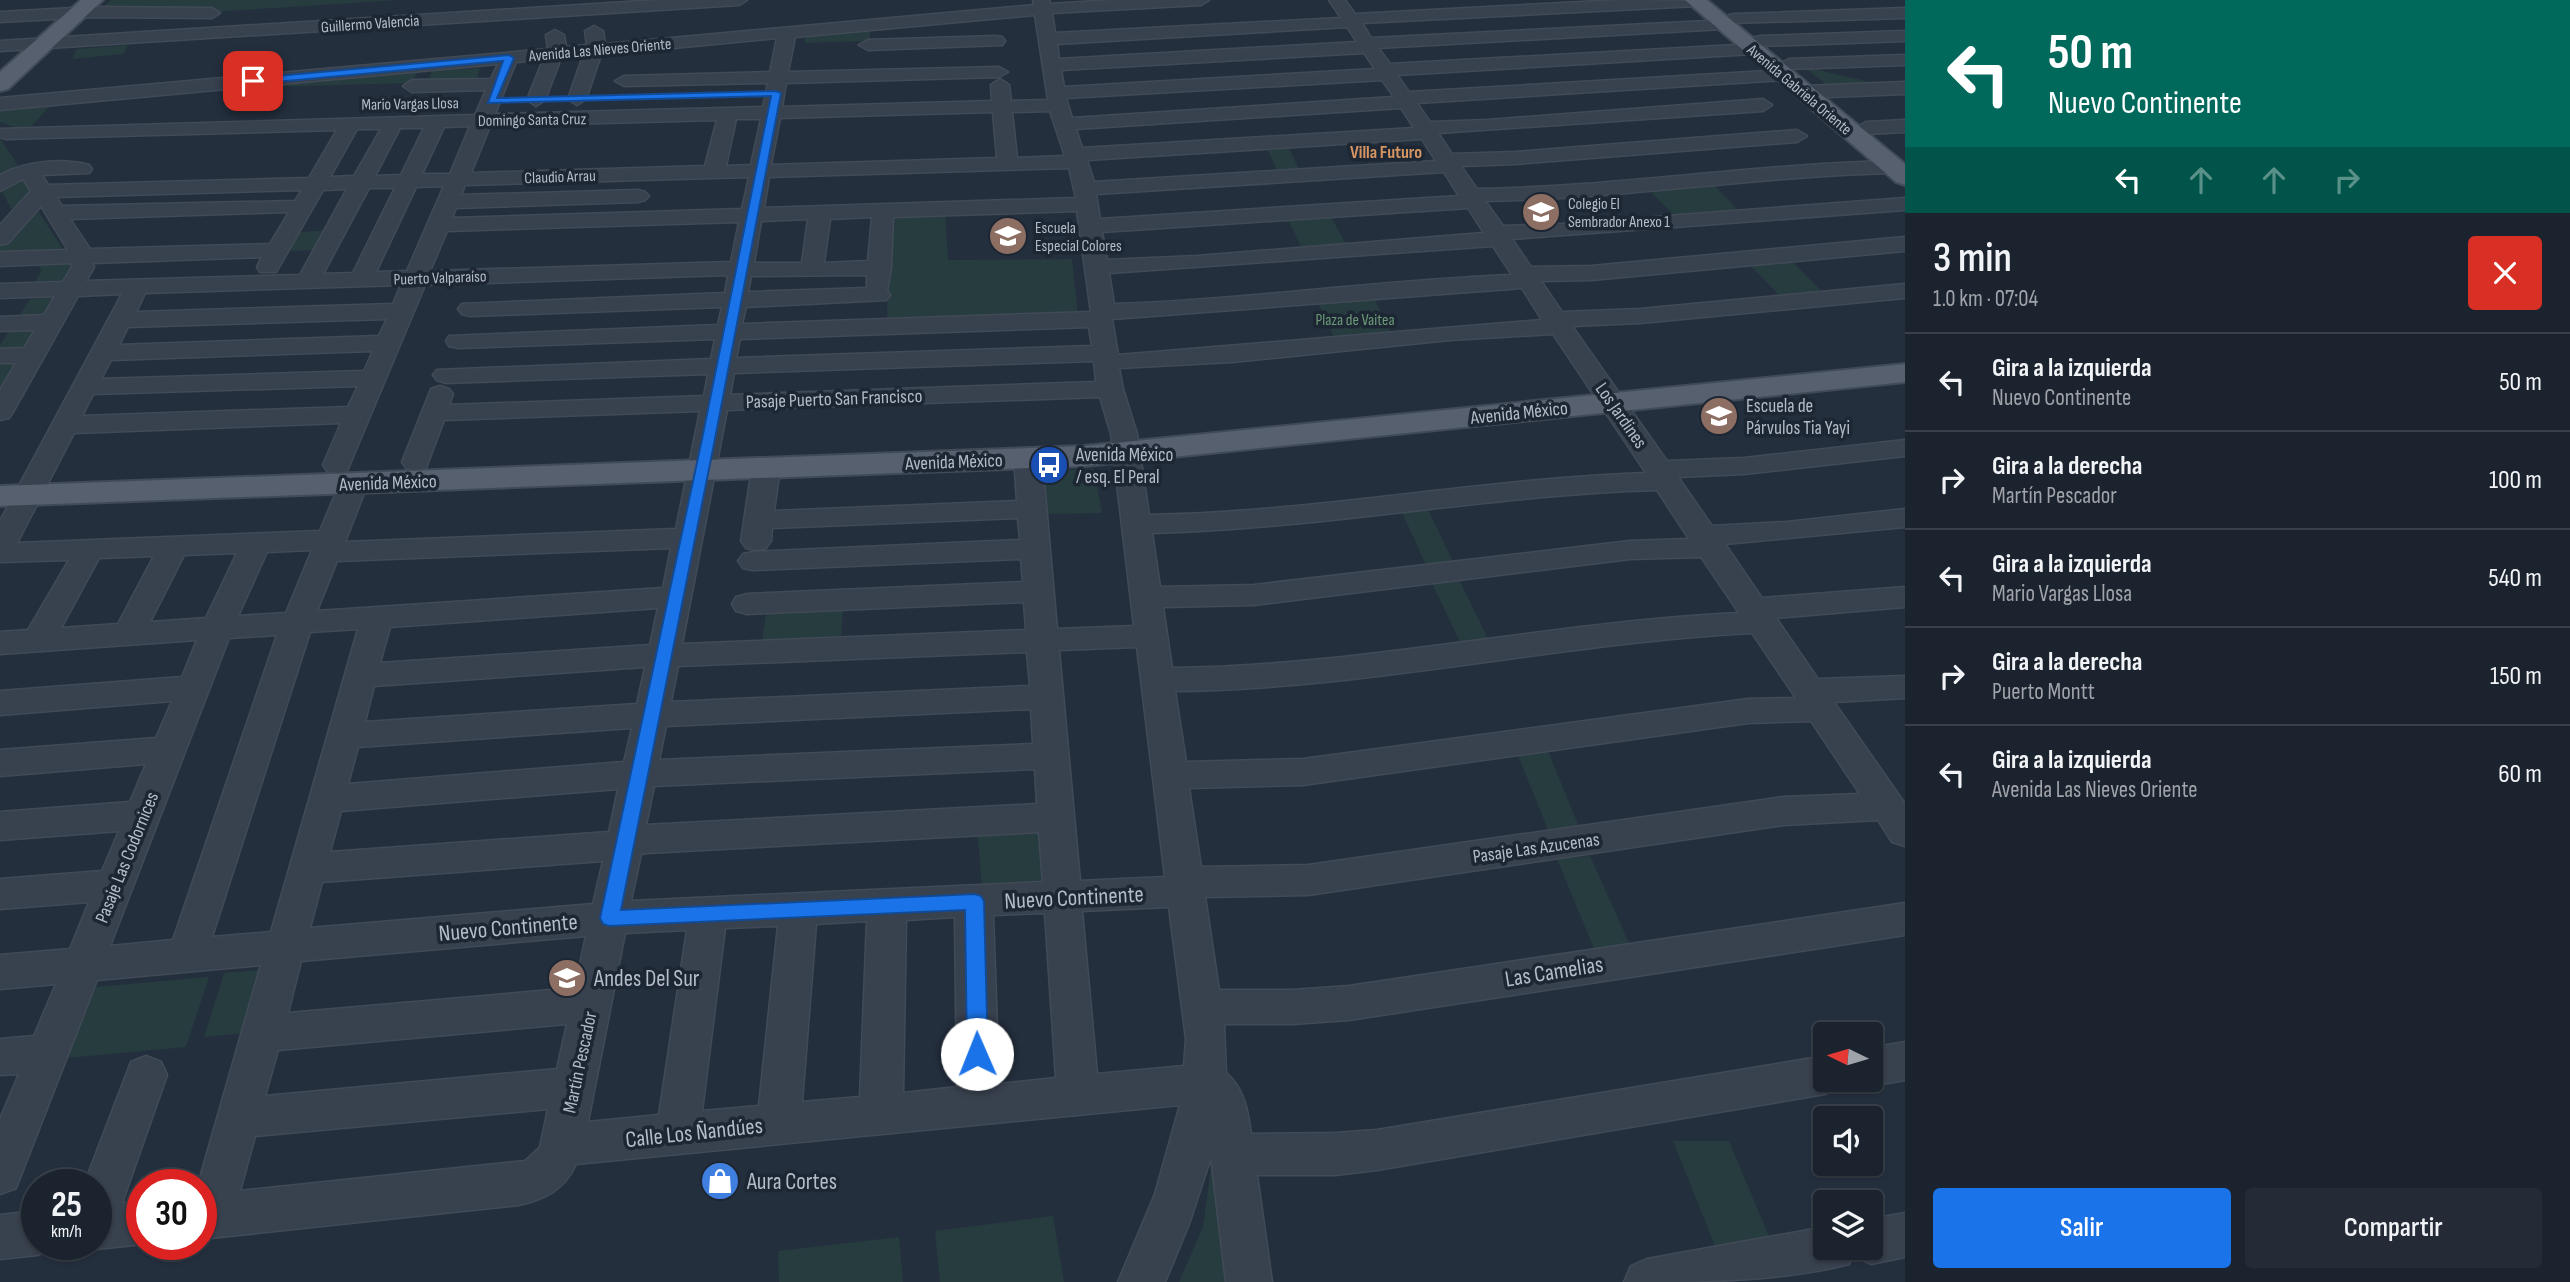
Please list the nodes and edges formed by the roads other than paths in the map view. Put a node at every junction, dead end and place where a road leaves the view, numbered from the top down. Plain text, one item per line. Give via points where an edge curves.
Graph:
1 (15, 0) edge
2 (739, 0) edge
3 (892, 0) edge
4 (932, 0) edge
5 (1201, 0) edge
6 (1338, 0) edge
7 (1701, 0) edge
8 (1843, 0) edge
9 (1042, 5) edge
10 (86, 6) edge
11 (860, 7) dead end
12 (590, 9) junction
13 (0, 11) edge
14 (552, 12) junction
15 (228, 13) dead end
16 (1905, 13) edge
17 (993, 14) junction
18 (1863, 15) junction
19 (475, 16) junction
20 (0, 17) edge
21 (944, 18) junction
22 (395, 21) junction
23 (1351, 21) junction
24 (906, 22) junction
25 (1729, 22) junction
26 (357, 24) junction
27 (871, 25) junction
28 (435, 32) junction
29 (1899, 36) edge
30 (515, 39) junction
31 (1048, 39) junction
32 (314, 41) junction
33 (1368, 45) junction
34 (1757, 45) junction
35 (0, 46) edge
36 (636, 46) junction
37 (594, 50) junction
38 (193, 52) dead end
39 (45, 54) junction
40 (554, 54) junction
41 (352, 57) junction
42 (1905, 60) edge
43 (477, 61) junction
44 (433, 65) junction
45 (1052, 65) junction
46 (391, 68) junction
47 (1787, 70) junction
48 (1386, 72) junction
49 (307, 76) junction
50 (624, 81) junction
51 (0, 84) edge
52 (200, 86) junction
53 (175, 88) junction
54 (1905, 88) edge
55 (1813, 91) junction
56 (999, 97) junction
57 (564, 99) junction
58 (1405, 100) junction
59 (407, 103) dead end
60 (0, 104) edge
61 (1763, 105) dead end
62 (1059, 108) junction
63 (437, 121) junction
64 (394, 122) junction
65 (350, 124) junction
66 (1905, 126) edge
67 (1866, 128) junction
68 (140, 129) junction
69 (478, 130) junction
70 (1425, 130) junction
71 (723, 132) junction
72 (770, 133) junction
73 (1797, 136) dead end
74 (339, 143) junction
75 (10, 144) edge
76 (692, 152) dead end
77 (493, 158) dead end
78 (1076, 159) junction
79 (328, 162) junction
80 (301, 163) dead end
81 (1447, 163) junction
82 (1008, 164) junction
83 (96, 168) dead end
84 (1901, 168) edge
85 (713, 172) junction
86 (409, 180) junction
87 (362, 182) junction
88 (316, 183) junction
89 (1057, 184) dead end
90 (0, 185) edge
91 (42, 192) junction
92 (1085, 192) junction
93 (732, 193) dead end
94 (665, 195) dead end
95 (1471, 198) junction
96 (448, 202) junction
97 (1905, 204) edge
98 (303, 205) junction
99 (883, 211) junction
100 (820, 212) junction
101 (56, 213) junction
102 (438, 225) junction
103 (1090, 226) junction
104 (290, 227) junction
105 (263, 228) dead end
106 (70, 234) junction
107 (97, 234) dead end
108 (1497, 236) junction
109 (0, 238) edge
110 (1905, 244) edge
111 (429, 247) junction
112 (277, 250) junction
113 (82, 256) junction
114 (0, 259) edge
115 (1096, 267) junction
116 (742, 268) junction
117 (880, 268) junction
118 (812, 270) junction
119 (481, 276) junction
120 (416, 278) junction
121 (1525, 278) junction
122 (361, 280) junction
123 (308, 281) junction
124 (258, 283) junction
125 (136, 287) junction
126 (72, 289) junction
127 (0, 291) edge
128 (1905, 291) edge
129 (878, 295) junction
130 (736, 300) junction
131 (470, 309) junction
132 (402, 311) junction
133 (1102, 315) junction
134 (119, 320) junction
135 (52, 322) junction
136 (1556, 323) junction
137 (0, 324) edge
138 (876, 327) junction
139 (730, 332) junction
140 (458, 341) junction
141 (388, 343) junction
142 (102, 353) junction
143 (33, 355) junction
144 (0, 356) edge
145 (1905, 356) edge
146 (1113, 357) junction
147 (723, 366) junction
148 (1905, 373) edge
149 (446, 375) junction
150 (374, 378) junction
151 (84, 387) junction
152 (1110, 389) junction
153 (1608, 394) junction
154 (4, 397) edge
155 (715, 403) junction
156 (433, 413) junction
157 (358, 415) junction
158 (64, 425) junction
159 (1124, 435) junction
160 (1905, 448) edge
161 (1028, 458) junction
162 (704, 461) junction
163 (416, 462) junction
164 (766, 468) junction
165 (346, 474) junction
166 (1663, 475) junction
167 (0, 477) edge
168 (22, 489) edge
169 (1032, 509) junction
170 (1905, 518) edge
171 (759, 520) junction
172 (1136, 524) junction
173 (688, 538) junction
174 (1708, 542) junction
175 (256, 543) junction
176 (327, 546) junction
177 (173, 547) junction
178 (0, 548) edge
179 (1035, 549) junction
180 (89, 550) junction
181 (0, 553) edge
182 (753, 561) junction
183 (1038, 591) junction
184 (676, 597) junction
185 (1144, 597) junction
186 (1905, 597) edge
187 (747, 604) junction
188 (1758, 616) junction
189 (377, 618) junction
190 (298, 623) junction
191 (217, 629) junction
192 (128, 635) junction
193 (1149, 636) junction
194 (1042, 640) junction
195 (38, 641) junction
196 (0, 643) edge
197 (741, 653) junction
198 (663, 656) junction
199 (361, 676) junction
200 (1156, 680) junction
201 (1905, 687) edge
202 (193, 688) junction
203 (1046, 697) junction
204 (1816, 700) junction
205 (0, 703) edge
206 (651, 715) junction
207 (344, 736) junction
208 (169, 750) junction
209 (1051, 756) junction
210 (0, 763) edge
211 (639, 775) junction
212 (1169, 775) junction
213 (327, 799) junction
214 (1893, 802) edge
215 (143, 815) junction
216 (1056, 817) junction
217 (0, 825) edge
218 (625, 843) junction
219 (308, 868) junction
220 (115, 885) junction
221 (1185, 886) junction
222 (0, 894) edge
223 (1062, 897) junction
224 (975, 901) junction
225 (887, 905) junction
226 (797, 910) junction
227 (708, 914) junction
228 (609, 918) junction
229 (1905, 919) edge
230 (286, 947) junction
231 (187, 955) junction
232 (83, 964) junction
233 (0, 972) edge
234 (591, 1004) junction
235 (1202, 1007) junction
236 (262, 1033) junction
237 (48, 1053) junction
238 (0, 1057) edge
239 (1905, 1062) edge
240 (1883, 1065) edge
241 (146, 1075) dead end
242 (1813, 1077) edge
243 (1206, 1083) junction
244 (574, 1087) junction
245 (1078, 1095) junction
246 (978, 1104) junction
247 (881, 1114) junction
248 (238, 1118) junction
249 (779, 1124) junction
250 (678, 1134) junction
251 (562, 1145) junction
252 (4, 1151) edge
253 (1233, 1155) junction
254 (112, 1169) edge
255 (217, 1182) edge
256 (217, 1215) edge
257 (21, 1235) edge
258 (1905, 1235) edge
259 (0, 1237) edge
260 (1883, 1239) edge
261 (1813, 1252) edge
262 (1141, 1282) edge
263 (1249, 1282) edge
264 (1647, 1282) edge

1 - 13 street
2 - 12 street, Guillermo Valencia
3 - 24 street
4 - 21 street
5 - 9 street, Avenida Las Nieves Oriente
6 - 23 street, Los Jardines
7 - 23 street
7 - 25 main road, Avenida Gabriela Oriente
8 - 18 street
9 - 17 street, Avenida Las Nieves Oriente
9 - 31 street
10 - 15 street
10 - 20 street
10 - 39 main road
11 - 27 street
12 - 14 street, Guillermo Valencia
12 - 37 street via 600,30
14 - 30 street, Guillermo Valencia
14 - 40 street
16 - 18 street
17 - 21 street, Avenida Las Nieves Oriente
17 - 56 street
18 - 25 street
18 - 29 street
19 - 28 street, Guillermo Valencia
19 - 30 street, Guillermo Valencia
19 - 43 street
21 - 24 street, Avenida Las Nieves Oriente
22 - 26 street, Guillermo Valencia
22 - 28 street, Guillermo Valencia
22 - 46 street
23 - 31 street
23 - 33 street, Los Jardines
24 - 27 street, Avenida Las Nieves Oriente
25 - 33 street
25 - 34 main road, Avenida Gabriela Oriente
26 - 32 street, Guillermo Valencia
26 - 41 street
27 - 72 street, Avenida Las Nieves Oriente
28 - 44 street
29 - 34 street
30 - 40 street, Avenida Las Nieves Oriente
30 - 43 street, Avenida Las Nieves Oriente
30 - 69 street
31 - 45 street
32 - 38 street
32 - 39 street, Guillermo Valencia
32 - 49 street
33 - 45 street
33 - 48 street, Los Jardines
34 - 47 main road, Avenida Gabriela Oriente
34 - 48 street
35 - 39 street, Guillermo Valencia
36 - 37 street, Avenida Las Nieves Oriente
36 - 50 street
36 - 72 street, Avenida Las Nieves Oriente
37 - 40 street, Avenida Las Nieves Oriente
37 - 57 street
39 - 51 main road via 23,74
40 - 57 street
41 - 46 street, Avenida Las Nieves Oriente
41 - 49 street, Avenida Las Nieves Oriente
42 - 47 street
43 - 44 street, Avenida Las Nieves Oriente
44 - 46 street, Avenida Las Nieves Oriente
45 - 62 street
47 - 55 main road, Avenida Gabriela Oriente
47 - 58 street
48 - 58 street, Los Jardines
48 - 62 street
49 - 52 street, Avenida Las Nieves Oriente
50 - 72 street
50 - 72 street
52 - 53 street, Avenida Las Nieves Oriente
52 - 69 street via 249,90
53 - 60 street, Avenida Las Nieves Oriente
53 - 68 street
54 - 55 street
55 - 67 main road, Avenida Gabriela Oriente
55 - 84 main road, Avenida Gabriela Oriente
56 - 62 street
56 - 72 street
56 - 72 street
56 - 72 street
56 - 72 street via 844,45
56 - 82 street
57 - 69 street, Mario Vargas Llosa
58 - 62 street
58 - 70 street, Los Jardines
59 - 69 street, Mario Vargas Llosa
61 - 70 street, Claudio Arrau
62 - 78 street
63 - 64 street, Domingo Santa Cruz
63 - 69 street, Domingo Santa Cruz
63 - 86 street
64 - 65 street, Domingo Santa Cruz
64 - 87 street
65 - 68 street, Domingo Santa Cruz
65 - 74 street
66 - 67 street
67 - 84 main road, Avenida Gabriela Oriente
68 - 75 street, Domingo Santa Cruz
69 - 71 street
69 - 77 street
69 - 85 street, Claudio Arrau
69 - 86 street, Claudio Arrau
69 - 96 street
70 - 78 street, Claudio Arrau
70 - 81 street, Los Jardines
71 - 72 street
71 - 76 street
71 - 85 street
72 - 82 street, Claudio Arrau
72 - 85 street, Claudio Arrau
72 - 93 street
72 - 100 street
72 - 102 street
72 - 111 street
72 - 116 street, Martín Pescador
73 - 81 street
74 - 75 street
74 - 79 street
75 - 83 street
75 - 90 street via 9,176
75 - 91 street
78 - 82 street, Claudio Arrau
78 - 92 street
79 - 80 street
79 - 88 street
81 - 92 street
81 - 95 street, Los Jardines
84 - 95 street via 1838,168
86 - 87 street, Claudio Arrau
86 - 122 street
87 - 88 street, Claudio Arrau
87 - 123 street
88 - 91 street, Claudio Arrau
88 - 98 street
89 - 92 street
91 - 101 street
91 - 109 street
92 - 99 street
92 - 103 street
94 - 96 street
95 - 103 street
95 - 108 street, Los Jardines
96 - 102 street
97 - 108 street
98 - 101 street
98 - 104 street
99 - 100 street
99 - 117 street
100 - 118 street
101 - 106 street
102 - 111 street
103 - 115 street
104 - 105 street
104 - 112 street
106 - 107 street
106 - 113 street
108 - 115 street
108 - 121 street, Los Jardines
110 - 121 street
111 - 120 street
112 - 113 street
112 - 124 street
113 - 114 street
113 - 126 street via 83,267
115 - 133 street
116 - 118 street, Puerto Valparaíso
116 - 119 street, Puerto Valparaíso
116 - 130 street, Martín Pescador
117 - 118 street, Puerto Valparaíso
117 - 129 street
119 - 120 street, Puerto Valparaíso
119 - 131 street
120 - 122 street, Puerto Valparaíso
120 - 132 street
121 - 133 street
121 - 136 street, Los Jardines
122 - 123 street, Puerto Valparaíso
123 - 124 street, Puerto Valparaíso
124 - 125 street, Puerto Valparaíso
125 - 126 street, Puerto Valparaíso
125 - 134 street
126 - 127 street, Puerto Valparaíso
126 - 135 street
128 - 136 street
129 - 130 street
129 - 138 street
130 - 131 street
130 - 139 street, Martín Pescador
131 - 140 street
132 - 134 street
132 - 141 street
133 - 138 street
133 - 146 street
134 - 142 street
135 - 137 street
135 - 143 street
136 - 146 street via 1200,359
136 - 153 street, Los Jardines
138 - 139 street
139 - 140 street
139 - 147 street, Martín Pescador
140 - 149 street
141 - 142 street
141 - 150 street
142 - 151 street
143 - 144 street
143 - 154 street
145 - 153 main road, Avenida México
146 - 147 street
146 - 152 street
146 - 159 street via 1126,390
147 - 149 street
147 - 155 street, Martín Pescador
148 - 153 main road, Avenida México
149 - 156 street
150 - 151 street
150 - 157 street
151 - 158 street
152 - 155 street, Pasaje Puerto San Francisco
152 - 159 street
153 - 159 main road, Avenida México
153 - 166 street, Los Jardines
155 - 156 street, Pasaje Puerto San Francisco
155 - 162 street, Martín Pescador
156 - 163 street
157 - 158 street
157 - 165 street
158 - 168 street
159 - 161 main road, Avenida México
159 - 162 main road, Avenida México
159 - 172 street
160 - 166 street
161 - 164 main road, Avenida México
161 - 169 street
162 - 163 main road, Avenida México
162 - 164 main road, Avenida México
162 - 165 main road, Avenida México
162 - 173 street, Martín Pescador
163 - 165 main road, Avenida México
164 - 171 street
165 - 168 main road, Avenida México
165 - 176 street
166 - 172 street via 1228,523
166 - 174 street, Los Jardines
167 - 168 main road, Avenida México
168 - 178 street
169 - 171 street
169 - 179 street
170 - 174 street
171 - 182 street
172 - 185 street
173 - 176 street
173 - 184 street, Martín Pescador
174 - 185 street via 1254,595
174 - 188 street, Los Jardines
175 - 176 street
175 - 177 street
175 - 191 street, Pasaje Las Codornices
176 - 190 street
177 - 180 street
177 - 192 street
179 - 182 street
179 - 183 street
180 - 181 street
180 - 195 street
182 - 187 street
183 - 187 street
183 - 194 street
184 - 189 street
184 - 198 street, Martín Pescador
185 - 193 street
186 - 188 street
187 - 197 street
188 - 200 street via 1258,680
188 - 204 street, Los Jardines
189 - 190 street
189 - 199 street
190 - 191 street
190 - 231 street
191 - 192 street
191 - 202 street, Pasaje Las Codornices
192 - 195 street
193 - 194 street
193 - 200 street
194 - 197 street
194 - 203 street
195 - 196 street
197 - 198 street
198 - 199 street
198 - 206 street, Martín Pescador
199 - 207 street
200 - 212 street
201 - 204 street
202 - 205 street
202 - 208 street, Pasaje Las Codornices
203 - 206 street
203 - 209 street
204 - 212 street via 1303,772
204 - 214 street, Los Jardines
206 - 207 street
206 - 211 street, Martín Pescador
207 - 213 street
208 - 210 street
208 - 215 street, Pasaje Las Codornices
209 - 211 street
209 - 216 street
211 - 213 street
211 - 218 street, Martín Pescador
212 - 221 street
213 - 219 street
214 - 221 street, Pasaje Las Azucenas via 1784,811 1308,880
215 - 217 street
215 - 220 street, Pasaje Las Codornices
216 - 218 street
216 - 223 street
218 - 219 street
218 - 228 street, Martín Pescador
219 - 230 street
220 - 222 street
220 - 232 street, Pasaje Las Codornices
221 - 223 street, Nuevo Continente
221 - 235 street
223 - 224 street, Nuevo Continente
223 - 245 street
224 - 225 street, Nuevo Continente
224 - 246 street
225 - 226 street, Nuevo Continente
225 - 247 street
226 - 227 street, Nuevo Continente
226 - 249 street
227 - 228 street, Nuevo Continente
227 - 250 street
228 - 230 street, Nuevo Continente
228 - 234 street, Martín Pescador
229 - 235 street, Las Camelias via 1349,1003
230 - 231 street, Nuevo Continente
230 - 236 street
231 - 232 street, Nuevo Continente
232 - 233 street, Nuevo Continente
232 - 237 street, Pasaje Las Codornices
234 - 236 street
234 - 244 street, Martín Pescador
235 - 243 street
236 - 248 street
237 - 238 street
237 - 252 street, Pasaje Las Codornices
239 - 240 street
241 - 254 street
242 - 253 street via 1377,1150
243 - 245 street, Calle Los Ñandúes
243 - 253 street via 1216,1088 1225,1103
243 - 262 street via 1179,1192
244 - 248 street
244 - 251 street, Martín Pescador
245 - 246 street, Calle Los Ñandúes
246 - 247 street, Calle Los Ñandúes
247 - 249 street, Calle Los Ñandúes
248 - 255 street
249 - 250 street, Calle Los Ñandúes
250 - 251 street, Calle Los Ñandúes
251 - 256 street via 556,1163 530,1182
253 - 263 street
257 - 259 street
258 - 260 street
261 - 264 street

